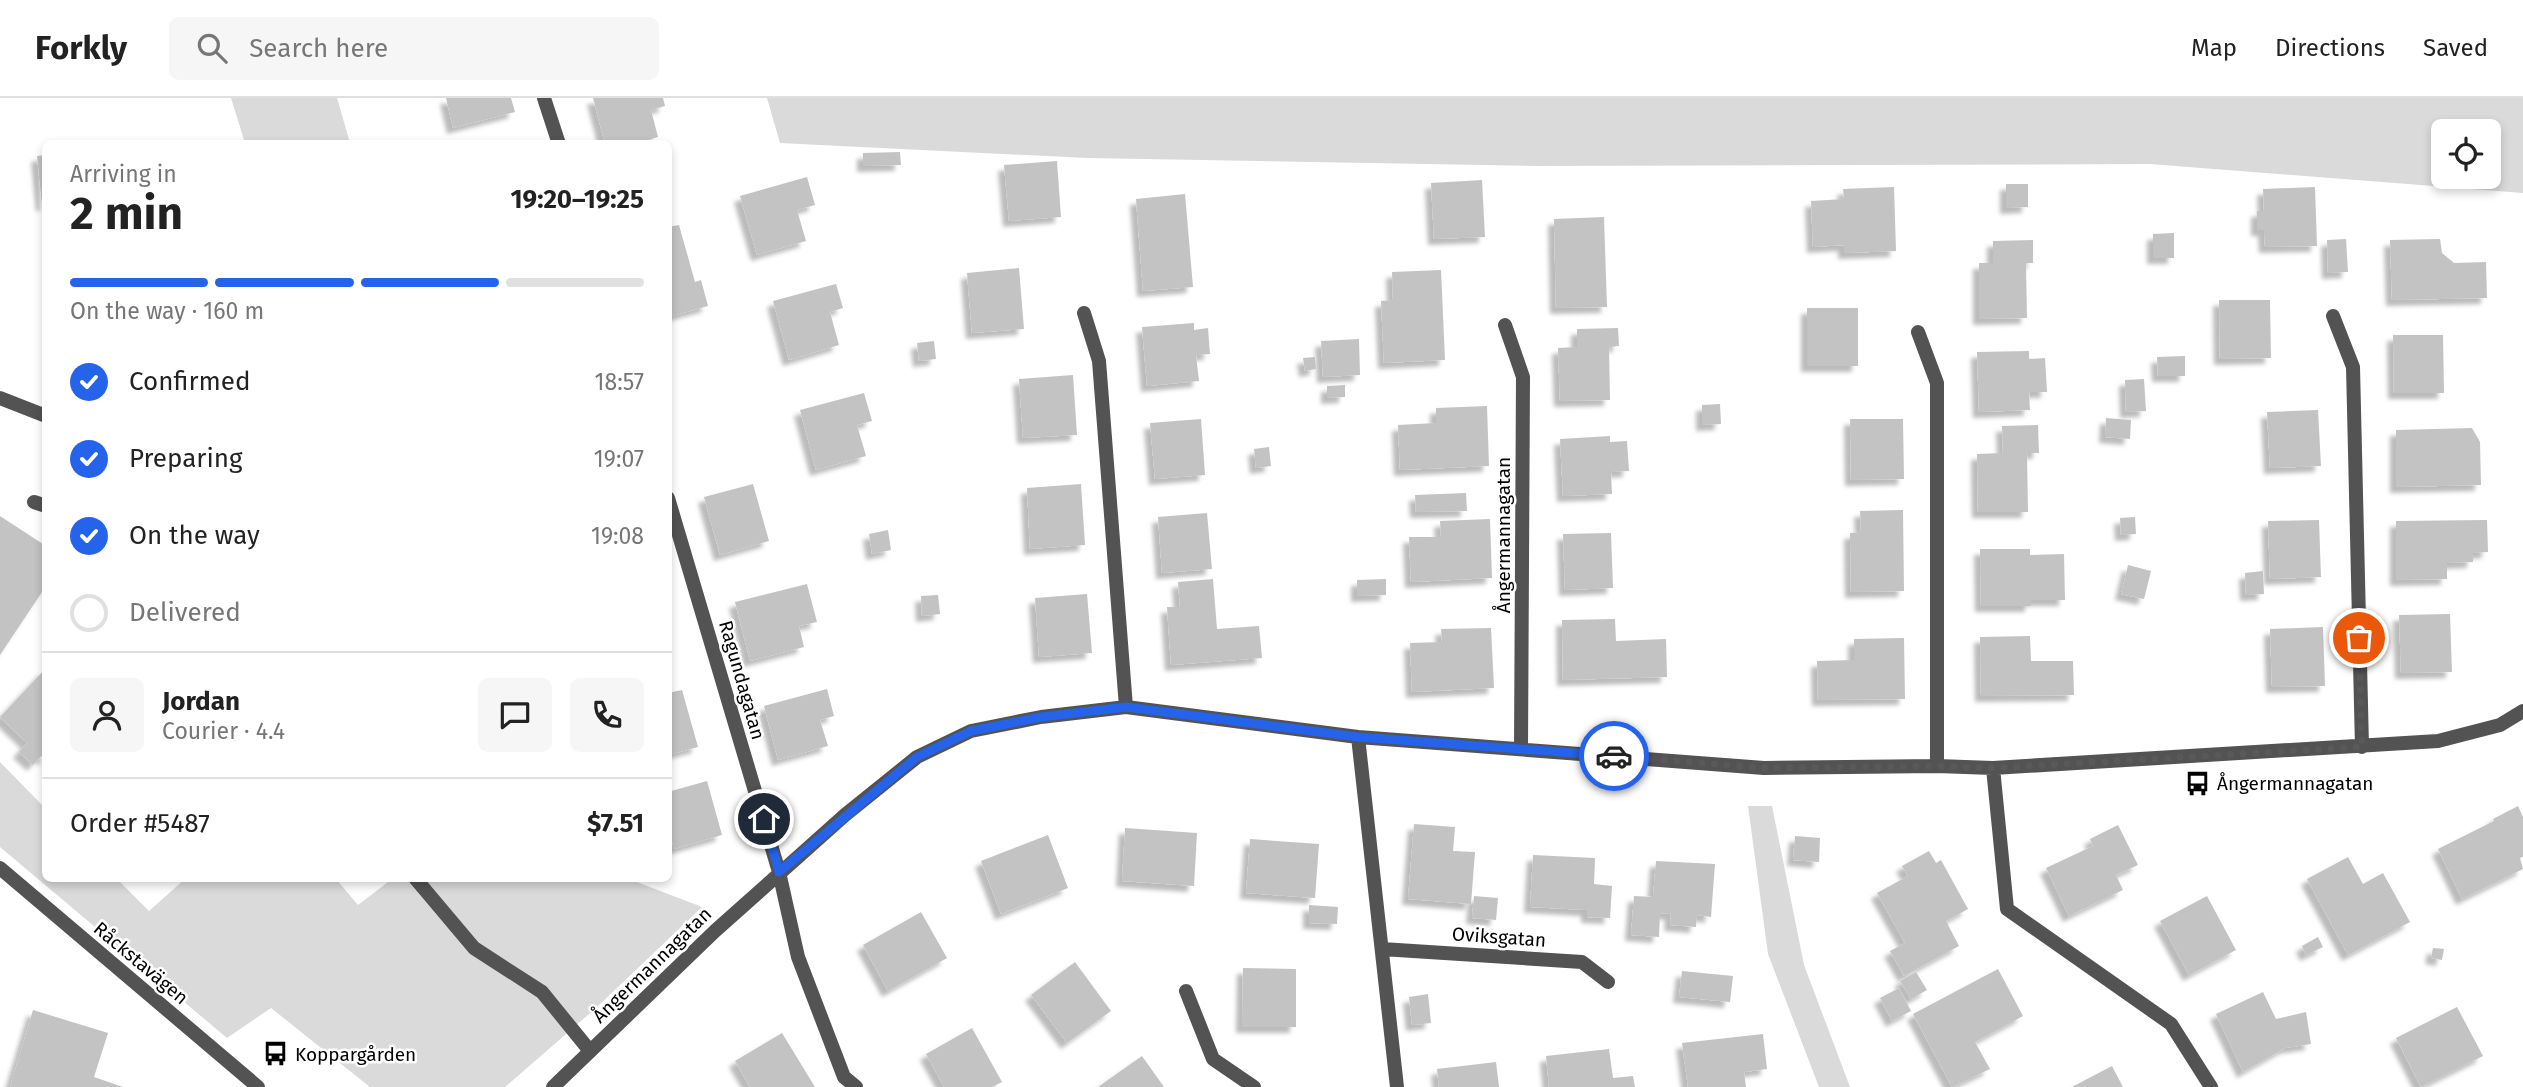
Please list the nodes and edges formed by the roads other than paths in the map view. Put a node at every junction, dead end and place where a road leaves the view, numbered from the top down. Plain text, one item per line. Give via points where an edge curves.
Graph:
1 (544, 98) edge
2 (558, 140) edge
3 (1084, 313) dead end
4 (2333, 316) dead end
5 (1505, 325) dead end
6 (1918, 332) dead end
7 (0, 398) edge
8 (42, 414) edge
9 (672, 511) edge
10 (1126, 707) junction
11 (2523, 712) edge
12 (1358, 737) junction
13 (2362, 747) junction
14 (1521, 748) junction
15 (1937, 766) junction
16 (1993, 768) junction
17 (0, 868) edge
18 (779, 872) junction
19 (418, 882) edge
20 (1382, 948) junction
21 (1608, 982) dead end
22 (1186, 991) dead end
23 (590, 1051) junction
24 (258, 1087) edge
25 (553, 1087) edge
26 (856, 1087) edge
27 (1254, 1087) edge
28 (1397, 1087) edge
29 (2211, 1087) edge

1 - 2 street
3 - 10 street via 1099,361
4 - 13 street via 2353,367
5 - 14 street, Ångermannagatan via 1523,376
6 - 15 street via 1937,383
7 - 8 street
9 - 18 street, Ragundagatan
10 - 12 street, Ångermannagatan
10 - 18 street, Ångermannagatan via 971,731 917,757
11 - 13 street, Ångermannagatan via 2500,725 2438,741
12 - 14 street, Ångermannagatan
12 - 20 street
13 - 16 street, Ångermannagatan
14 - 15 street, Ångermannagatan via 1764,768
15 - 16 street, Ångermannagatan
16 - 29 street via 2007,909 2171,1024
17 - 24 street, Råckstavägen
18 - 23 street, Ångermannagatan
18 - 26 street via 798,957 844,1077
19 - 23 street via 474,948 542,992
20 - 21 street, Oviksgatan via 1583,962
20 - 28 street
22 - 27 street via 1213,1059
23 - 25 street, Ångermannagatan

